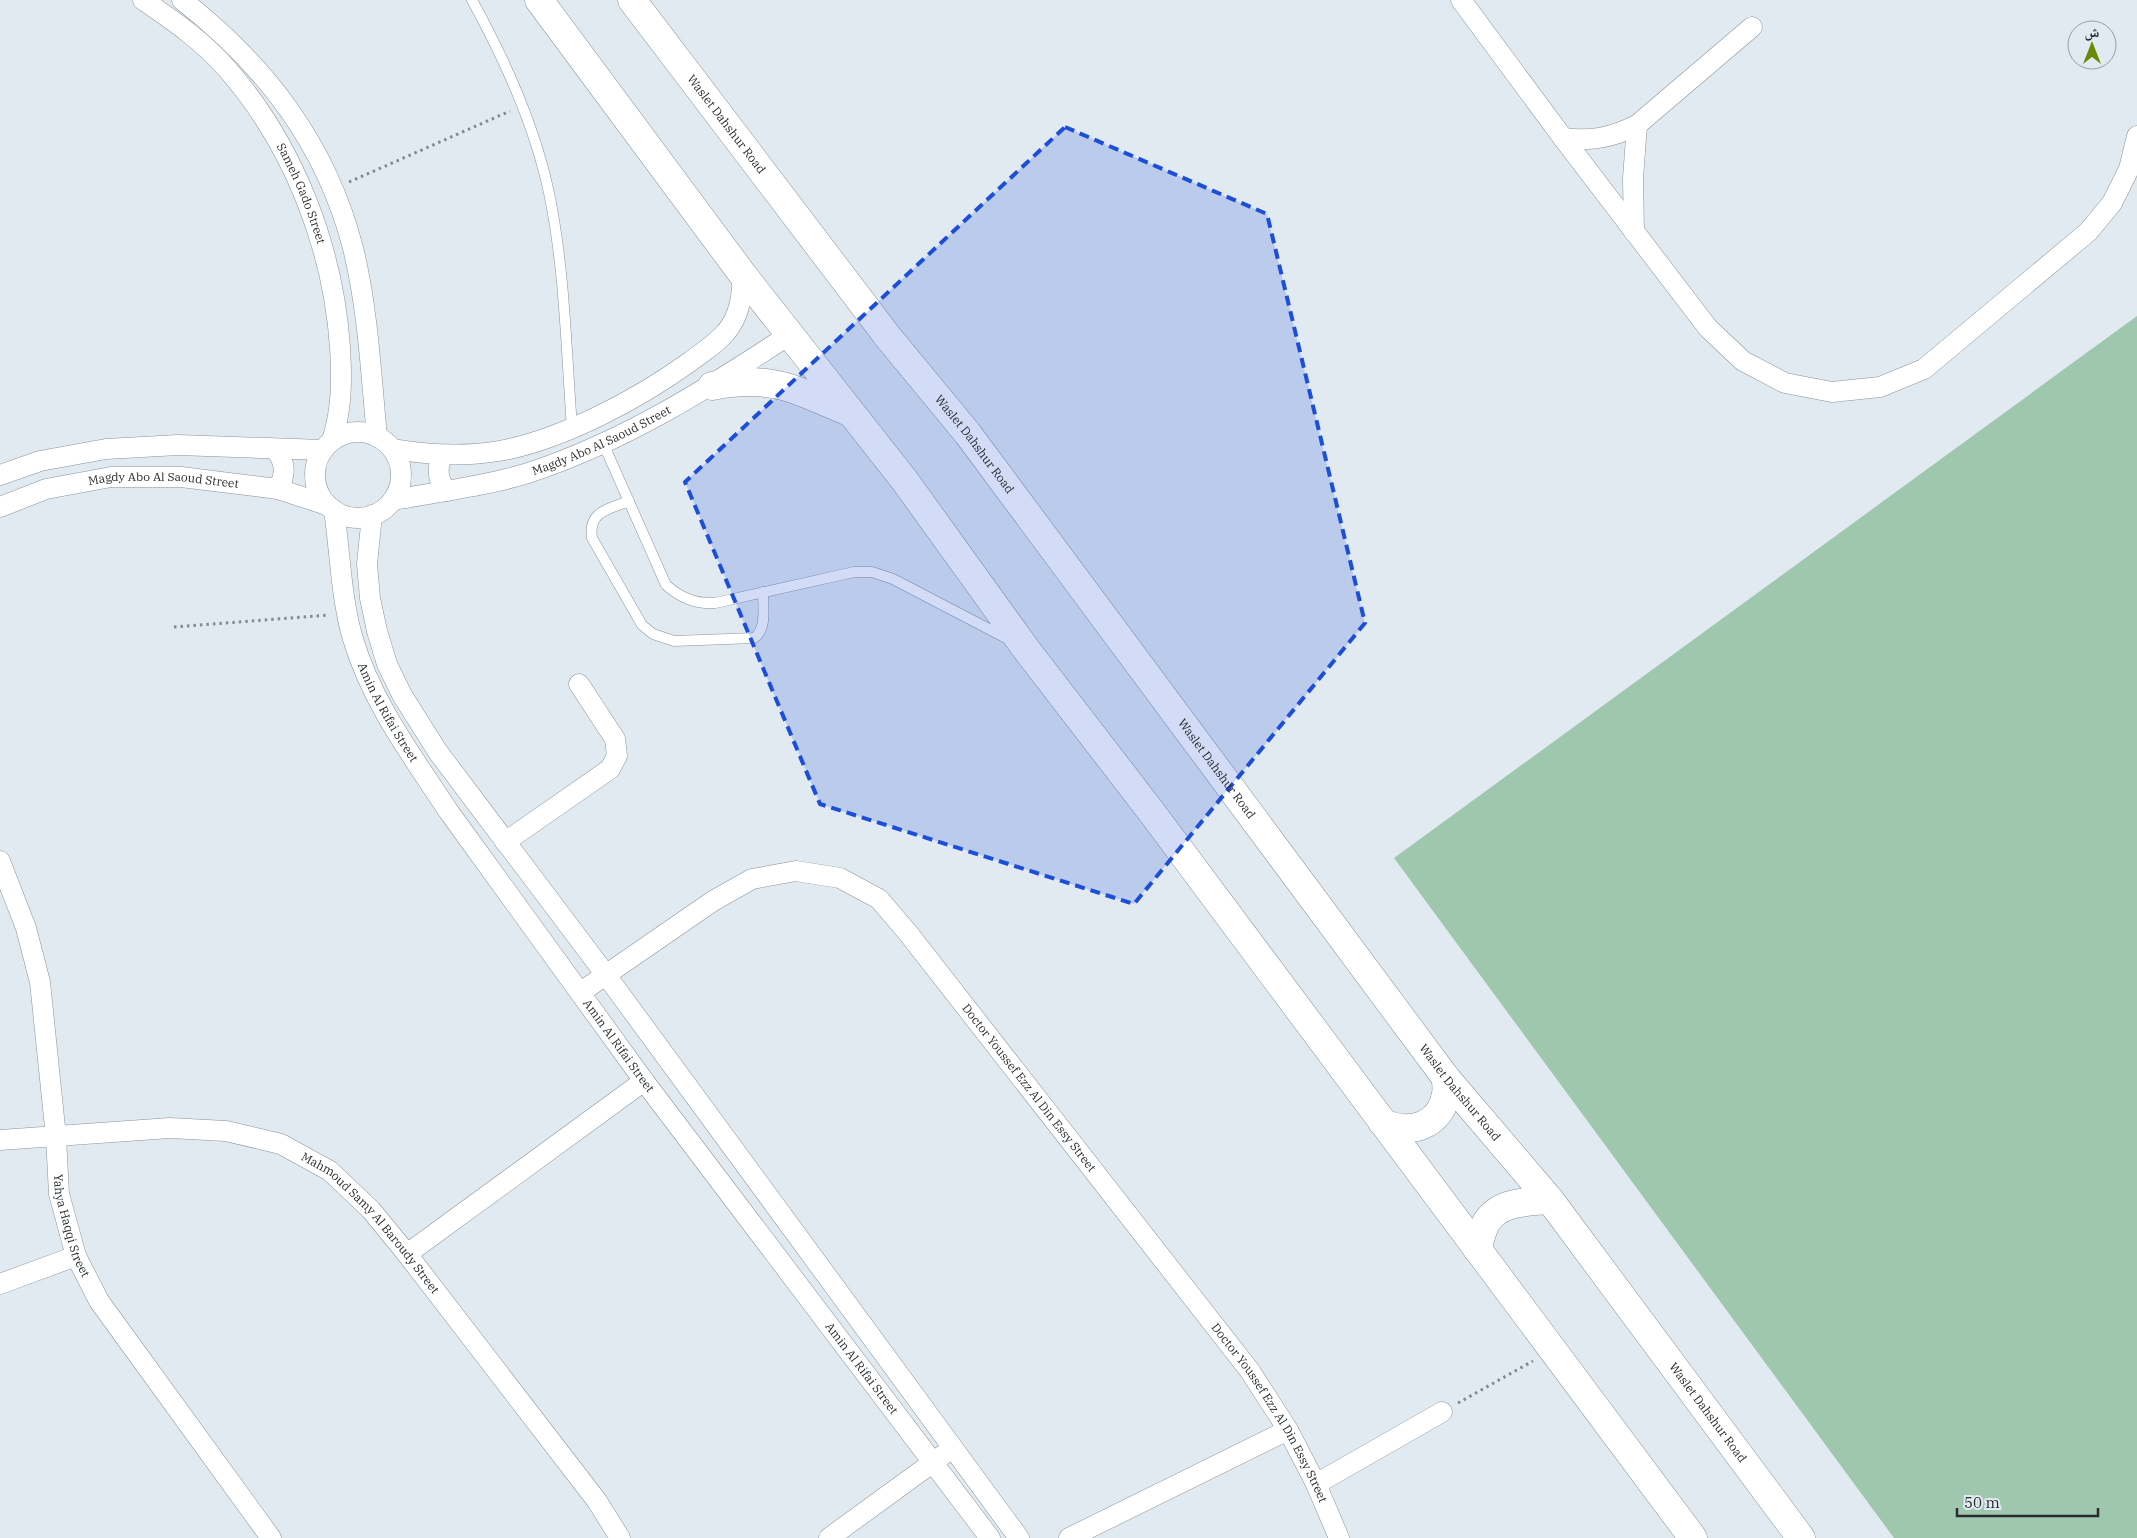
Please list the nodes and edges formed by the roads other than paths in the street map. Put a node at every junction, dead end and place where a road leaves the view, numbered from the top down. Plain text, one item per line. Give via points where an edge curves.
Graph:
1 (143, 0) edge
2 (182, 0) edge
3 (472, 0) edge
4 (539, 0) edge
5 (632, 0) edge
6 (1462, 0) edge
7 (1752, 27) dead end
8 (1637, 125) junction
9 (1563, 138) junction
10 (2136, 146) edge
11 (1634, 232) junction
12 (743, 275) junction
13 (789, 335) junction
14 (660, 383) junction
15 (712, 386) junction
16 (675, 408) junction
17 (854, 414) junction
18 (572, 427) junction
19 (377, 436) junction
20 (603, 443) junction
21 (328, 446) junction
22 (393, 449) junction
23 (276, 450) junction
24 (442, 455) junction
25 (0, 475) edge
26 (278, 489) junction
27 (446, 491) junction
28 (393, 500) junction
29 (629, 501) junction
30 (0, 507) edge
31 (331, 507) junction
32 (372, 515) junction
33 (763, 592) junction
34 (1026, 649) junction
35 (579, 684) dead end
36 (505, 842) junction
37 (0, 861) edge
38 (606, 975) junction
39 (580, 992) junction
40 (1446, 1078) junction
41 (644, 1080) junction
42 (1382, 1122) junction
43 (56, 1137) junction
44 (0, 1140) edge
45 (1550, 1200) junction
46 (1478, 1249) junction
47 (407, 1254) junction
48 (76, 1256) junction
49 (0, 1284) edge
50 (1442, 1412) road end
51 (1288, 1430) junction
52 (953, 1448) junction
53 (933, 1463) junction
54 (1316, 1484) junction
55 (271, 1538) edge
56 (620, 1538) edge
57 (829, 1538) edge
58 (990, 1538) edge
59 (1019, 1538) edge
60 (1069, 1538) edge
61 (1339, 1538) edge
62 (1693, 1538) edge
63 (1801, 1538) edge

1 - 21 street, Sameh Gado Street via 178,24 227,69 267,121 303,191 331,280 338,326 342,395 339,418
2 - 19 street via 224,35 274,88 317,154 333,189 353,248 364,310
3 - 18 lane via 522,106 549,192 556,232
4 - 12 main road
5 - 40 main road, Waslet Dahshur Road via 882,329 968,434
6 - 9 street
7 - 8 street
8 - 9 street via 1600,139 1580,141
8 - 11 street via 1633,178
9 - 11 street
10 - 11 street via 2129,169 2112,202 2088,232 1924,369 1880,387 1832,392 1785,383 1743,361 1708,328
12 - 13 main road
12 - 14 street, Magdy Abo Al Saoud Street via 737,314 727,331
13 - 15 street, Magdy Abo Al Saoud Street
13 - 17 main road
14 - 16 street
14 - 18 street, Magdy Abo Al Saoud Street
15 - 16 street, Magdy Abo Al Saoud Street
15 - 17 main road via 733,382 775,383
16 - 20 street, Magdy Abo Al Saoud Street
17 - 34 main road
18 - 24 street, Magdy Abo Al Saoud Street via 500,451
19 - 21 street via 354,432 343,435
19 - 22 street
20 - 27 street, Magdy Abo Al Saoud Street via 525,473
20 - 29 lane
21 - 23 street
21 - 31 street via 318,461 316,484
22 - 24 street, Magdy Abo Al Saoud Street
22 - 28 street via 402,475
23 - 25 street via 178,445 106,449 40,461
23 - 26 street via 285,469 284,480
24 - 27 street via 438,474
26 - 30 street, Magdy Abo Al Saoud Street via 181,478 111,477 46,489
26 - 31 street, Magdy Abo Al Saoud Street
27 - 28 street, Magdy Abo Al Saoud Street
28 - 32 street
29 - 33 lane via 666,585 675,592 704,604
29 - 33 lane via 599,513 593,522 592,538 642,625 653,634 674,641 754,638 762,626
31 - 32 street via 352,517
31 - 39 street, Amin Al Rifai Street via 352,638 380,704 449,812
32 - 36 street, Amin Al Rifai Street via 367,564 370,598 387,664 402,695 438,752
33 - 34 lane via 854,572 872,572 893,579
34 - 42 main road
35 - 36 street via 615,739 617,756 610,769
36 - 38 street, Amin Al Rifai Street
37 - 43 street, Yahya Haqqi Street via 26,928 40,982
38 - 39 street, Doctor Youssef Ezz Al Din Essy Street
38 - 51 street, Doctor Youssef Ezz Al Din Essy Street via 713,901 752,879 796,870 840,878 879,899 1250,1371
38 - 52 street, Amin Al Rifai Street
39 - 41 street, Amin Al Rifai Street
40 - 42 main road via 1446,1095 1437,1116 1418,1128 1394,1129
40 - 45 main road, Waslet Dahshur Road
41 - 47 street
41 - 53 street, Amin Al Rifai Street
42 - 46 main road
43 - 44 street, Mahmoud Samy Al Baroudy Street
43 - 47 street, Mahmoud Samy Al Baroudy Street via 170,1128 226,1131 281,1144 330,1172 371,1210
43 - 48 street, Yahya Haqqi Street via 59,1194
45 - 46 main road via 1519,1202 1501,1209 1486,1223
45 - 63 main road, Waslet Dahshur Road
46 - 62 main road
47 - 56 street, Mahmoud Samy Al Baroudy Street via 596,1501
48 - 49 street
48 - 55 street, Yahya Haqqi Street via 99,1301
50 - 54 street
51 - 54 street, Doctor Youssef Ezz Al Din Essy Street
51 - 60 street
52 - 53 street
52 - 59 street, Amin Al Rifai Street
53 - 57 street
53 - 58 street, Amin Al Rifai Street
54 - 61 street, Doctor Youssef Ezz Al Din Essy Street

